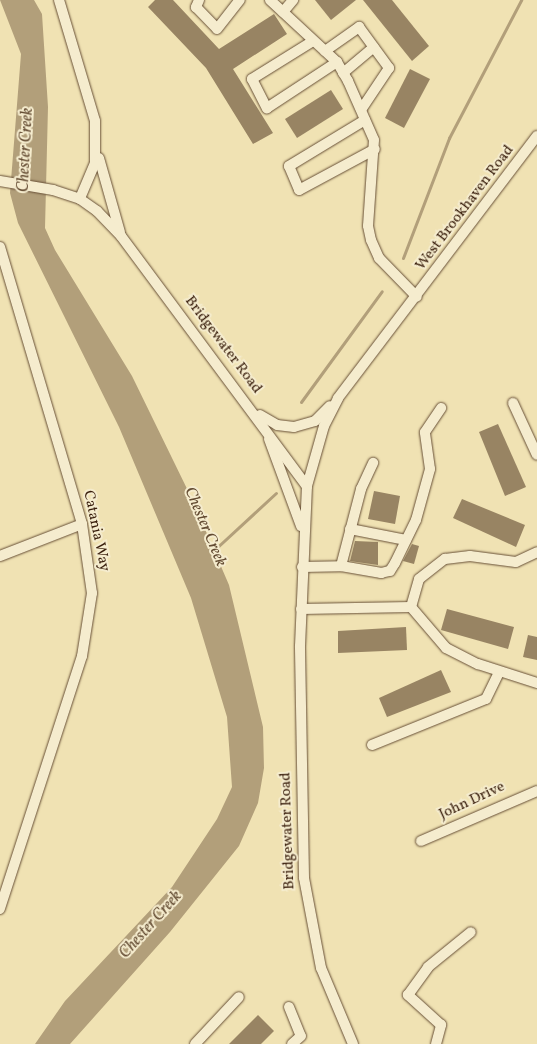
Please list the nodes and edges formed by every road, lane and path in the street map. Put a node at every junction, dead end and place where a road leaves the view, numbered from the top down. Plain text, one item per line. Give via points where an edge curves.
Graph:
1 (59, 0) edge
2 (199, 0) edge
3 (270, 0) edge
4 (292, 0) edge
5 (238, 1) edge
6 (282, 12) junction
7 (314, 40) junction
8 (374, 47) junction
9 (325, 51) junction
10 (337, 62) junction
11 (343, 73) junction
12 (361, 110) junction
13 (365, 120) junction
14 (537, 136) edge
15 (97, 148) junction
16 (375, 149) junction
17 (3, 182) edge
18 (80, 198) junction
19 (122, 236) junction
20 (0, 247) edge
21 (417, 297) junction
22 (338, 398) junction
23 (512, 403) dead end
24 (441, 408) dead end
25 (256, 413) junction
26 (537, 455) edge
27 (373, 463) dead end
28 (307, 486) junction
29 (82, 524) junction
30 (350, 529) junction
31 (302, 534) junction
32 (406, 540) junction
33 (537, 552) edge
34 (0, 556) edge
35 (340, 566) junction
36 (302, 567) junction
37 (412, 607) junction
38 (301, 609) junction
39 (499, 672) junction
40 (537, 683) edge
41 (372, 745) dead end
42 (537, 791) edge
43 (421, 841) dead end
44 (0, 909) edge
45 (471, 932) dead end
46 (239, 997) dead end
47 (289, 1007) dead end
48 (195, 1044) edge
49 (292, 1044) edge
50 (353, 1044) edge
51 (436, 1044) edge

1 - 15 street via 89,94
2 - 5 street via 196,7 217,29
3 - 6 street, West Brookhaven Road
4 - 6 street
6 - 7 street, West Brookhaven Road
7 - 9 street, West Brookhaven Road
7 - 10 street via 252,79 267,108
8 - 9 street via 359,27
8 - 11 street
8 - 12 street via 390,68
9 - 10 street, West Brookhaven Road
10 - 11 street, West Brookhaven Road
11 - 12 street, West Brookhaven Road
12 - 13 street, West Brookhaven Road
13 - 16 street, West Brookhaven Road
13 - 16 street via 289,166 299,190
14 - 21 street, West Brookhaven Road
15 - 18 street via 92,176
15 - 19 street
16 - 21 street, West Brookhaven Road via 368,226 371,240 379,258
17 - 18 street, Bridgewater Road
18 - 19 street, Bridgewater Road
19 - 25 street, Bridgewater Road
20 - 29 street, Catania Way
21 - 22 street, West Brookhaven Road
22 - 25 street via 315,422 304,426 286,427
22 - 28 street, West Brookhaven Road via 324,426
23 - 26 street
24 - 32 street via 425,432 430,469
25 - 28 street, Bridgewater Road
25 - 31 street via 282,470
27 - 30 street
28 - 31 street, Bridgewater Road
29 - 34 street
29 - 44 street, Catania Way via 92,593 87,636
30 - 32 street
30 - 35 street
31 - 36 street, Bridgewater Road
32 - 35 street via 390,571
33 - 37 street via 516,562 470,556 445,558 420,579
35 - 36 street
36 - 38 street, Bridgewater Road
37 - 38 street
37 - 39 street via 446,648
38 - 50 street, Bridgewater Road via 300,814 305,895 321,968
39 - 40 street
39 - 41 street via 486,699
42 - 43 street, John Drive
45 - 51 street via 428,967 408,995 441,1025
46 - 48 street
47 - 49 street via 301,1036

